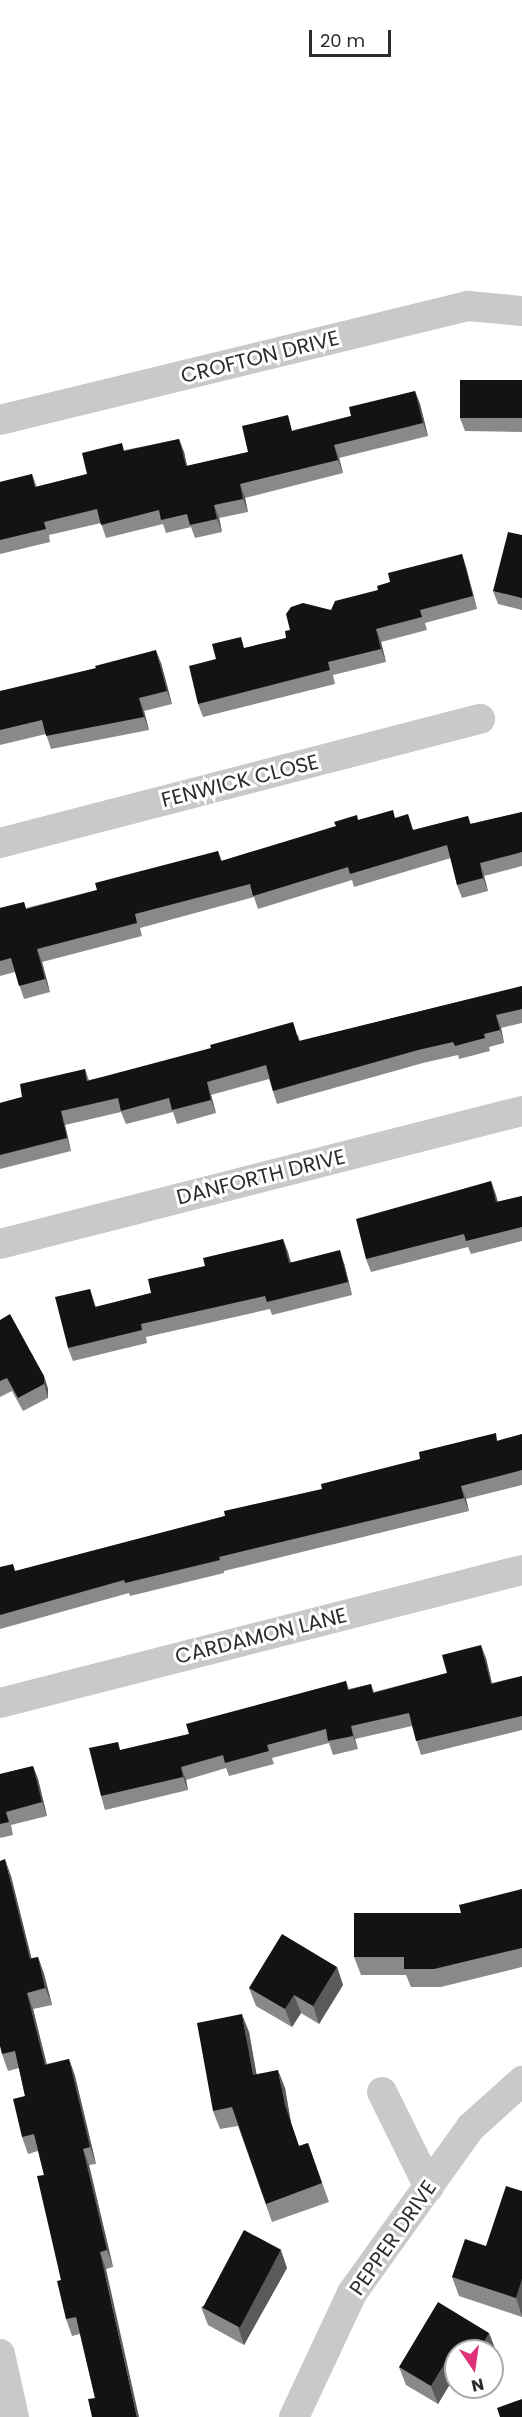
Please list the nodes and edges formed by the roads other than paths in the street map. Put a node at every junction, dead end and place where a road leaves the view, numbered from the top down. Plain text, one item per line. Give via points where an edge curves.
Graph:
1 (522, 311) edge
2 (0, 420) edge
3 (480, 719) dead end
4 (0, 843) edge
5 (522, 1111) edge
6 (0, 1244) edge
7 (522, 1570) edge
8 (0, 1703) edge
9 (522, 2081) edge
10 (382, 2092) dead end
11 (429, 2187) junction
12 (0, 2354) edge
13 (300, 2415) edge
14 (14, 2417) edge

1 - 2 street, CROFTON DRIVE via 468,306
3 - 4 street, FENWICK CLOSE
5 - 6 street, DANFORTH DRIVE
7 - 8 street, CARDAMON LANE
9 - 11 street, PEPPER DRIVE via 471,2127
10 - 11 street
11 - 13 street, PEPPER DRIVE via 352,2293
12 - 14 street

